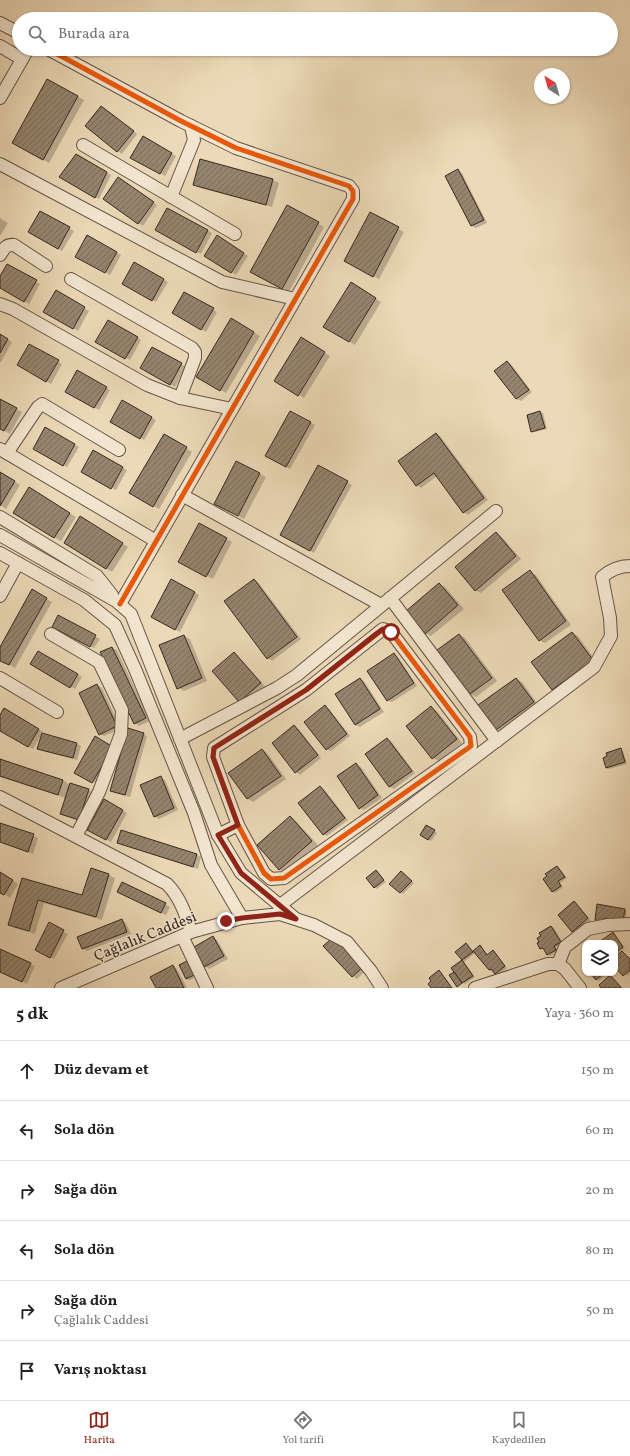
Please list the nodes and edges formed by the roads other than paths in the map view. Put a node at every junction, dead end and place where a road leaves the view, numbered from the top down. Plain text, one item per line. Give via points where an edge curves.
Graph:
1 (0, 23) edge
2 (12, 29) edge
3 (0, 46) edge
4 (12, 50) edge
5 (24, 56) edge
6 (61, 56) edge
7 (0, 98) edge
8 (191, 126) junction
9 (83, 146) dead end
10 (0, 164) edge
11 (171, 197) junction
12 (235, 234) dead end
13 (0, 255) edge
14 (46, 266) dead end
15 (71, 279) dead end
16 (295, 299) junction
17 (0, 304) edge
18 (180, 398) junction
19 (232, 409) junction
20 (119, 450) dead end
21 (4, 451) edge
22 (182, 495) junction
23 (496, 511) dead end
24 (0, 517) edge
25 (0, 535) edge
26 (156, 541) junction
27 (0, 553) edge
28 (18, 563) junction
29 (630, 566) edge
30 (0, 596) edge
31 (386, 602) junction
32 (118, 603) junction
33 (50, 634) dead end
34 (296, 675) junction
35 (0, 678) edge
36 (306, 690) junction
37 (57, 712) dead end
38 (180, 739) junction
39 (496, 741) junction
40 (0, 797) edge
41 (238, 825) junction
42 (218, 835) junction
43 (76, 836) junction
44 (279, 906) junction
45 (242, 918) junction
46 (296, 919) junction
47 (630, 924) edge
48 (187, 934) junction
49 (558, 964) junction
50 (61, 988) edge
51 (207, 988) edge
52 (382, 988) edge
53 (475, 988) edge
54 (580, 988) edge

1 - 2 street
3 - 4 street
5 - 7 street
6 - 8 street
8 - 11 street via 194,140
8 - 16 street via 236,148 349,186 353,199
9 - 11 street
10 - 16 street via 222,282
11 - 12 street
13 - 14 street via 5,246 10,244
15 - 18 street via 192,348 195,352 194,358
16 - 19 street
17 - 18 street via 14,309 147,385
18 - 19 street
19 - 22 street
20 - 21 street via 42,404
21 - 26 street
22 - 26 street
22 - 31 street
23 - 31 street
24 - 32 street via 97,576
25 - 32 street
26 - 32 street
27 - 28 street
28 - 30 street
28 - 45 street via 84,600 115,625 194,813 211,865
29 - 39 street via 622,566 602,577 611,636 594,667
31 - 34 street
31 - 39 street
32 - 38 street via 131,614
33 - 43 street via 99,662 122,710 120,734 110,763 99,792
34 - 36 street
34 - 38 street via 277,688
35 - 37 street
36 - 41 street via 214,748 213,757
36 - 41 street via 383,629 391,632 465,730 470,737 471,746 284,878 272,879 264,873
38 - 42 street
39 - 44 street
40 - 43 street
41 - 42 street
42 - 44 street via 241,873
43 - 48 street via 167,884 174,891 186,917
44 - 46 street
45 - 46 street, Çağlalık Caddesi via 280,914
45 - 48 street, Çağlalık Caddesi
46 - 52 street, Çağlalık Caddesi via 347,942
47 - 49 street via 588,929 565,947
48 - 50 street, Çağlalık Caddesi
48 - 51 street
49 - 53 street via 548,964
49 - 54 street

